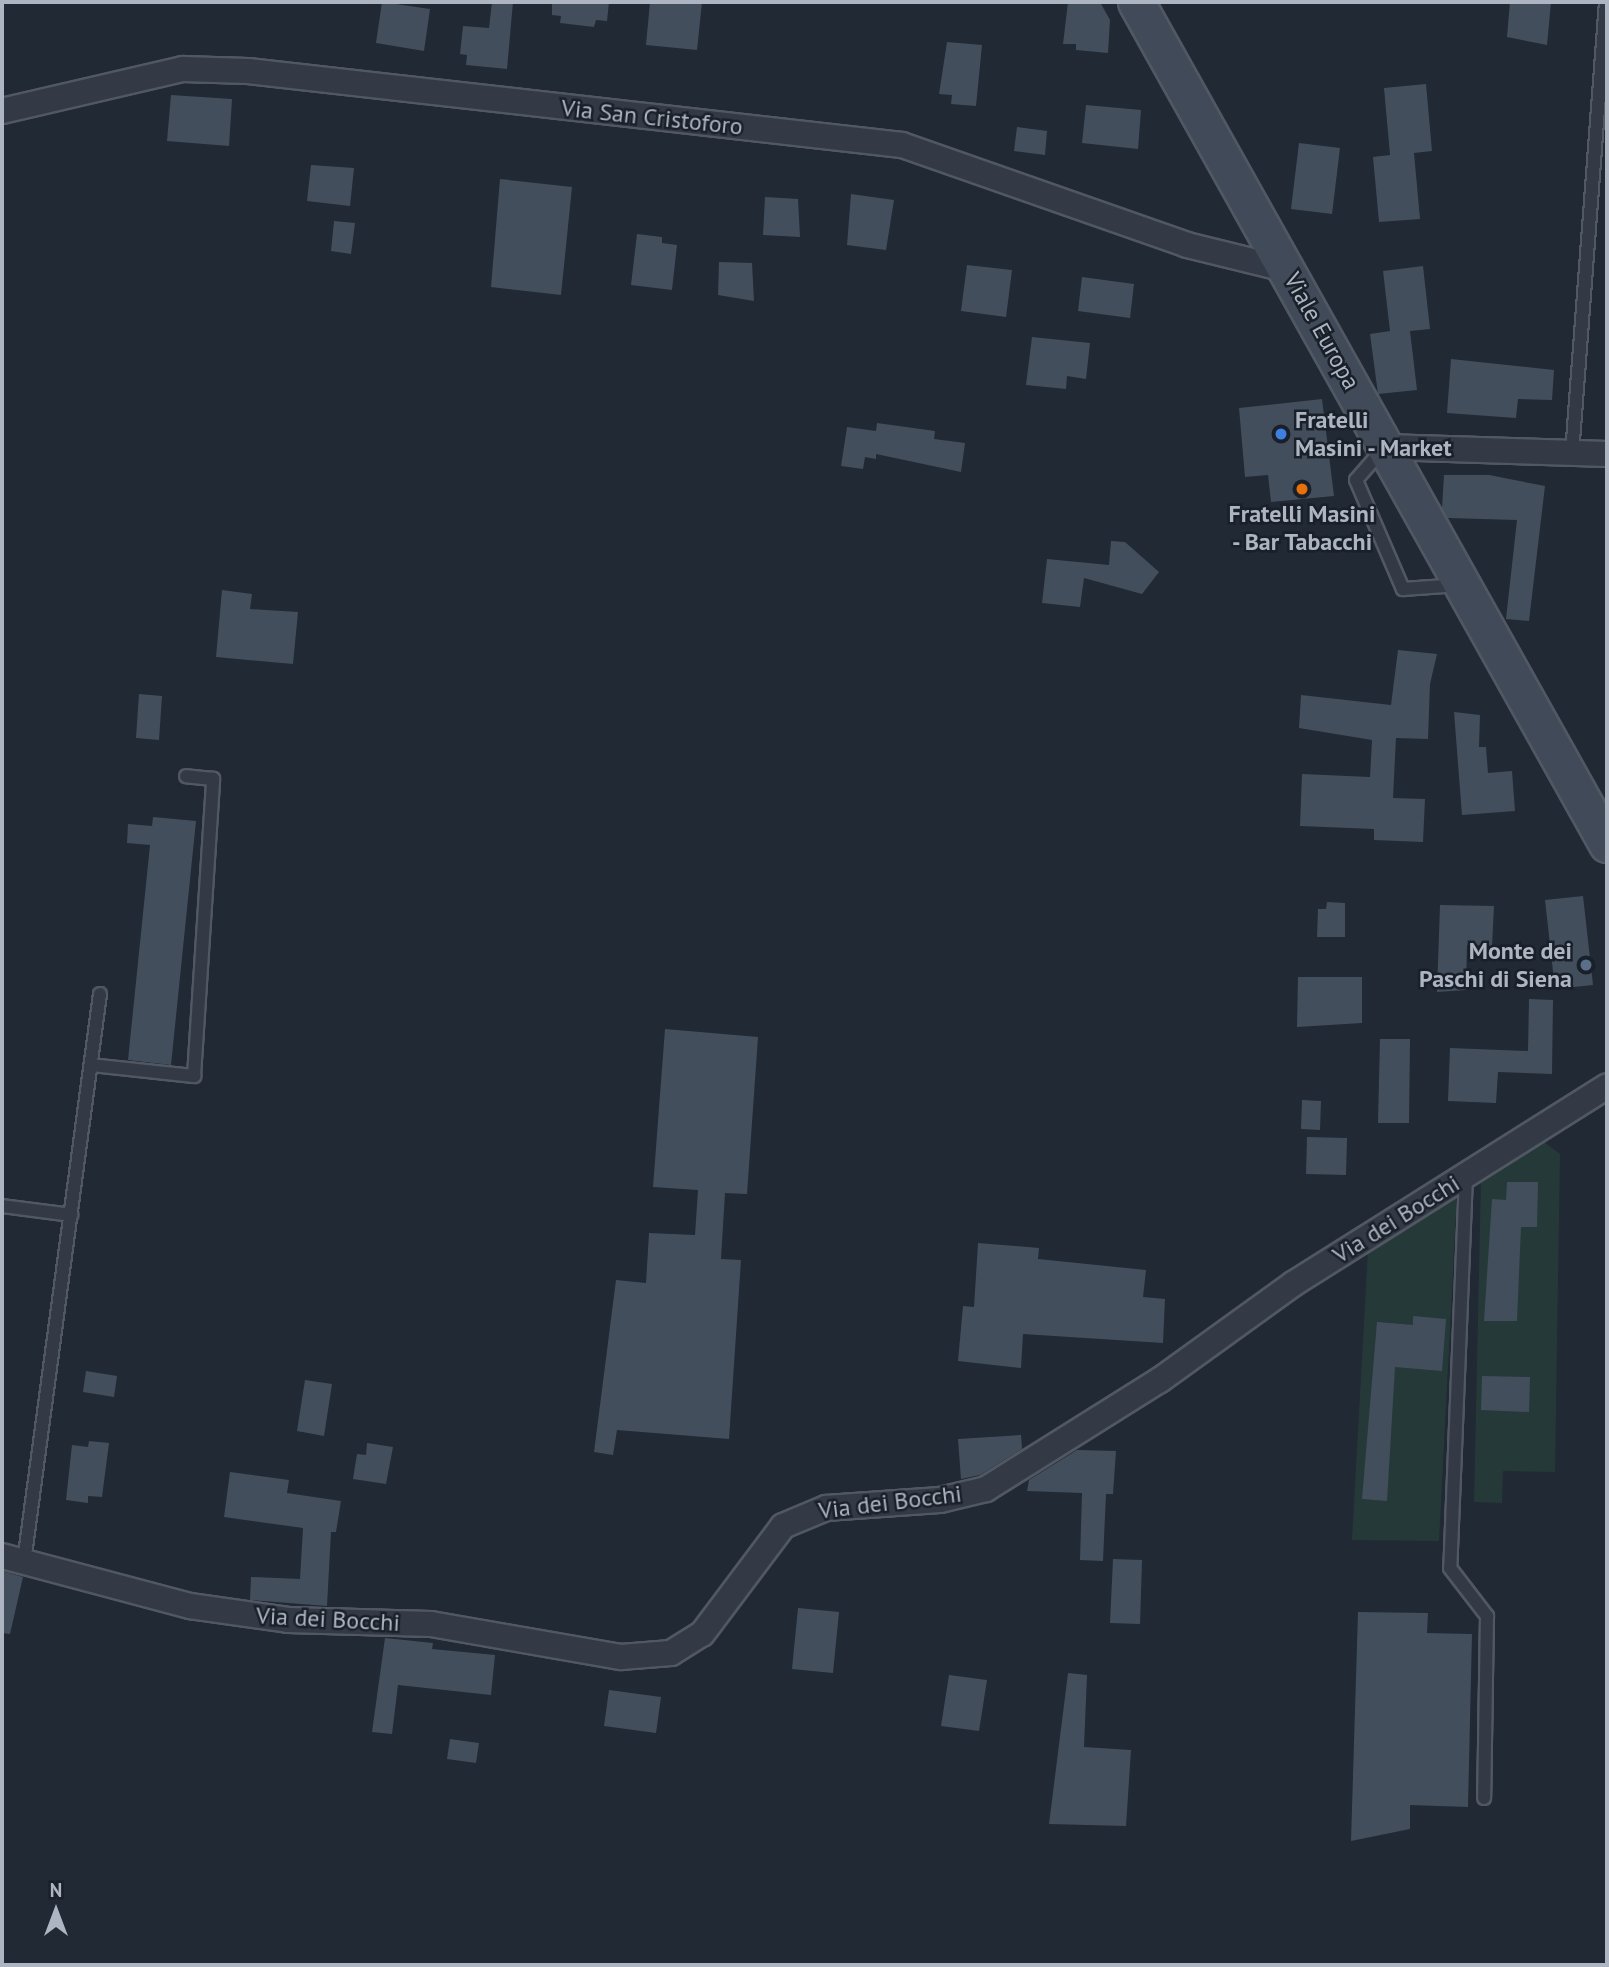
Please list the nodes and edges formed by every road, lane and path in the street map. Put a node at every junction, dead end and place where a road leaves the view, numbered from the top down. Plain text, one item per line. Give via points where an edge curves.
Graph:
1 (1136, 2) edge
2 (1606, 2) edge
3 (2, 111) edge
4 (1289, 270) junction
5 (1385, 447) junction
6 (1572, 454) junction
7 (1607, 454) edge
8 (1463, 585) junction
9 (186, 776) dead end
10 (1607, 844) edge
11 (100, 994) dead end
12 (91, 1065) junction
13 (1607, 1086) edge
14 (1466, 1176) junction
15 (2, 1206) edge
16 (71, 1215) junction
17 (13, 1559) edge
18 (1484, 1798) dead end

1 - 4 main road, Viale Europa
2 - 6 lane
3 - 4 street, Via San Cristoforo via 169,71 222,70 902,145 1187,246
4 - 5 main road, Viale Europa
5 - 6 street
5 - 8 main road, Viale Europa
5 - 8 lane via 1356,480 1403,589
6 - 7 street
8 - 10 main road, Viale Europa
9 - 12 lane via 214,779 194,1076
11 - 12 lane
12 - 16 lane
13 - 14 street, Via dei Bocchi
14 - 17 street, Via dei Bocchi via 1293,1284 1160,1380 986,1489 940,1500 826,1508 783,1526 702,1634 671,1653 621,1657 431,1624 288,1620 202,1608
14 - 18 lane via 1450,1568 1487,1616
15 - 16 lane
16 - 17 lane

